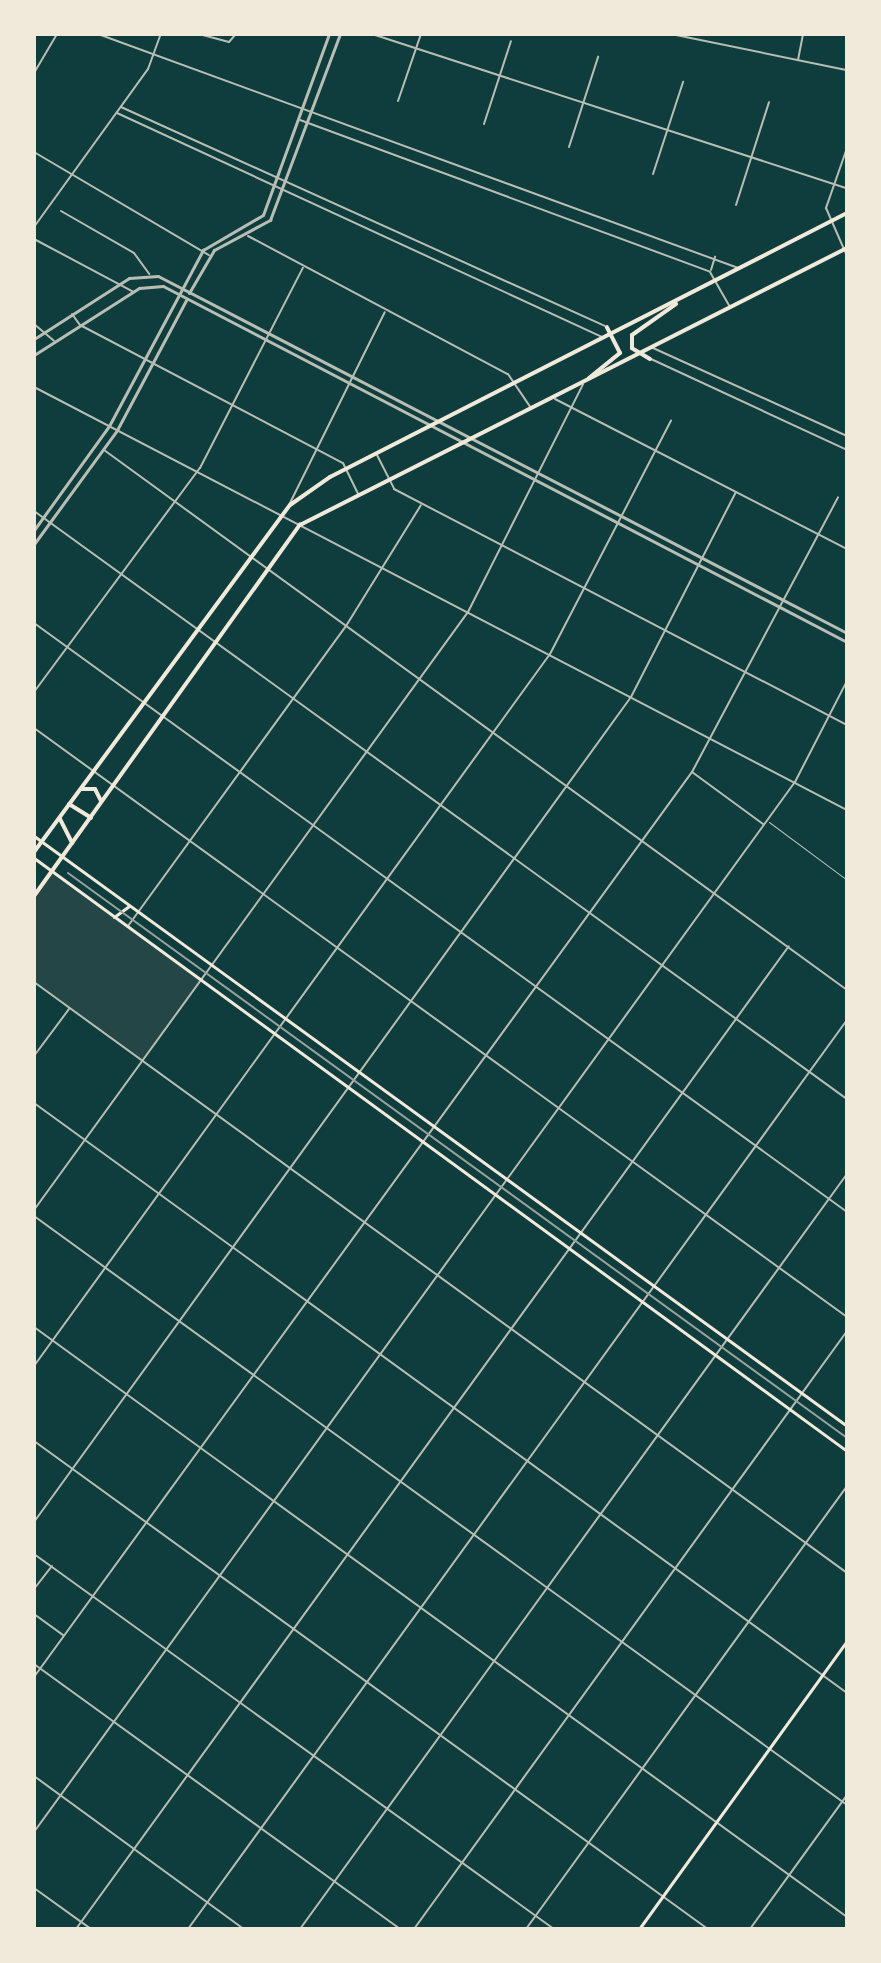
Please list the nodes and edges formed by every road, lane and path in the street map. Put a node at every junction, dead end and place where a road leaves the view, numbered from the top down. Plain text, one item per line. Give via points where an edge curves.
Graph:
1 (57, 34) edge
2 (98, 34) edge
3 (161, 34) edge
4 (199, 34) edge
5 (236, 34) edge
6 (329, 34) edge
7 (340, 34) edge
8 (372, 34) edge
9 (421, 34) edge
10 (671, 34) edge
11 (803, 34) edge
12 (511, 41) dead end
13 (416, 48) junction
14 (154, 55) junction
15 (598, 57) dead end
16 (798, 60) junction
17 (847, 70) edge
18 (34, 73) edge
19 (500, 75) junction
20 (683, 82) dead end
21 (398, 101) dead end
22 (583, 102) junction
23 (769, 102) dead end
24 (121, 107) junction
25 (304, 110) junction
26 (117, 113) junction
27 (314, 113) junction
28 (137, 114) junction
29 (300, 120) junction
30 (134, 121) junction
31 (310, 124) junction
32 (484, 124) dead end
33 (667, 130) junction
34 (203, 144) junction
35 (569, 147) dead end
36 (847, 148) edge
37 (200, 151) junction
38 (417, 151) junction
39 (34, 152) edge
40 (751, 157) junction
41 (414, 161) junction
42 (72, 174) junction
43 (653, 174) dead end
44 (279, 178) junction
45 (288, 182) junction
46 (834, 184) junction
47 (276, 186) junction
48 (516, 186) junction
49 (847, 188) edge
50 (285, 190) junction
51 (512, 198) junction
52 (736, 205) dead end
53 (61, 211) dead end
54 (847, 213) edge
55 (368, 219) junction
56 (615, 221) junction
57 (829, 222) junction
58 (34, 227) edge
59 (365, 227) junction
60 (611, 233) junction
61 (248, 236) junction
62 (34, 239) edge
63 (845, 249) edge
64 (203, 250) junction
65 (448, 255) junction
66 (209, 256) junction
67 (847, 256) edge
68 (715, 257) junction
69 (444, 264) junction
70 (303, 268) junction
71 (739, 269) junction
72 (710, 272) junction
73 (149, 274) junction
74 (715, 281) junction
75 (118, 285) junction
76 (182, 287) junction
77 (133, 292) junction
78 (190, 292) junction
79 (530, 292) junction
80 (694, 292) junction
81 (178, 294) junction
82 (187, 298) junction
83 (526, 302) junction
84 (731, 308) junction
85 (386, 311) junction
86 (72, 314) junction
87 (34, 324) edge
88 (80, 325) junction
89 (607, 327) joint
90 (46, 331) junction
91 (270, 334) junction
92 (612, 334) junction
93 (603, 338) junction
94 (34, 339) edge
95 (267, 339) junction
96 (55, 342) junction
97 (653, 348) junction
98 (34, 355) edge
99 (642, 355) junction
100 (650, 359) joint
101 (144, 360) junction
102 (152, 364) junction
103 (351, 376) junction
104 (348, 382) junction
105 (517, 382) junction
106 (583, 384) junction
107 (34, 387) edge
108 (570, 390) junction
109 (554, 398) junction
110 (233, 406) junction
111 (573, 409) junction
112 (531, 410) junction
113 (806, 417) junction
114 (671, 421) dead end
115 (439, 422) junction
116 (109, 426) junction
117 (431, 426) junction
118 (801, 429) junction
119 (117, 430) junction
120 (847, 436) edge
121 (473, 439) junction
122 (466, 443) junction
123 (313, 447) junction
124 (103, 450) junction
125 (847, 450) edge
126 (655, 451) junction
127 (377, 454) junction
128 (346, 469) junction
129 (196, 472) junction
130 (540, 473) junction
131 (536, 480) junction
132 (389, 481) junction
133 (736, 492) junction
134 (358, 495) junction
135 (838, 497) dead end
136 (173, 500) junction
137 (421, 504) junction
138 (290, 505) junction
139 (34, 511) edge
140 (279, 515) junction
141 (621, 516) junction
142 (43, 517) junction
143 (50, 522) junction
144 (618, 523) junction
145 (300, 525) junction
146 (34, 530) edge
147 (819, 535) junction
148 (34, 544) edge
149 (503, 545) junction
150 (847, 549) edge
151 (249, 556) junction
152 (702, 559) junction
153 (699, 564) junction
154 (267, 568) junction
155 (385, 569) junction
156 (120, 574) junction
157 (584, 588) junction
158 (784, 601) junction
159 (781, 607) junction
160 (468, 612) junction
161 (34, 623) edge
162 (346, 626) junction
163 (196, 629) junction
164 (666, 630) junction
165 (847, 633) edge
166 (847, 642) edge
167 (216, 644) junction
168 (67, 647) junction
169 (550, 654) junction
170 (747, 673) junction
171 (420, 679) junction
172 (847, 681) edge
173 (34, 692) edge
174 (631, 697) junction
175 (293, 700) junction
176 (143, 702) junction
177 (829, 715) junction
178 (164, 717) junction
179 (847, 725) edge
180 (34, 728) edge
181 (494, 732) junction
182 (711, 741) junction
183 (366, 752) junction
184 (94, 771) junction
185 (239, 771) junction
186 (692, 772) junction
187 (795, 782) junction
188 (114, 785) junction
189 (568, 786) junction
190 (80, 790) junction
191 (69, 804) junction
192 (101, 804) junction
193 (441, 806) junction
194 (847, 810) edge
195 (60, 817) junction
196 (91, 818) junction
197 (767, 821) junction
198 (314, 825) junction
199 (764, 825) junction
200 (34, 836) edge
201 (641, 839) junction
202 (189, 840) junction
203 (42, 841) junction
204 (72, 843) junction
205 (34, 855) edge
206 (62, 856) junction
207 (514, 859) junction
208 (52, 871) junction
209 (388, 879) junction
210 (847, 880) edge
211 (34, 887) edge
212 (715, 893) junction
213 (263, 894) junction
214 (34, 896) edge
215 (129, 906) junction
216 (138, 912) junction
217 (588, 912) junction
218 (114, 917) junction
219 (127, 927) junction
220 (461, 932) junction
221 (789, 946) junction
222 (338, 948) junction
223 (212, 964) junction
224 (662, 966) junction
225 (201, 980) junction
226 (34, 982) edge
227 (534, 986) junction
228 (847, 990) edge
229 (411, 1001) junction
230 (69, 1008) junction
231 (287, 1018) junction
232 (735, 1019) junction
233 (847, 1020) edge
234 (275, 1034) junction
235 (609, 1039) junction
236 (485, 1054) junction
237 (34, 1056) edge
238 (142, 1062) junction
239 (360, 1072) junction
240 (809, 1072) junction
241 (348, 1088) junction
242 (682, 1092) junction
243 (847, 1099) edge
244 (34, 1103) edge
245 (559, 1108) junction
246 (217, 1116) junction
247 (433, 1125) junction
248 (85, 1140) junction
249 (421, 1141) junction
250 (756, 1146) junction
251 (632, 1161) junction
252 (290, 1169) junction
253 (847, 1174) edge
254 (507, 1179) junction
255 (159, 1195) junction
256 (495, 1195) junction
257 (829, 1199) junction
258 (34, 1210) edge
259 (847, 1212) edge
260 (706, 1214) junction
261 (34, 1216) edge
262 (363, 1222) junction
263 (580, 1232) junction
264 (232, 1248) junction
265 (569, 1248) junction
266 (106, 1268) junction
267 (779, 1268) junction
268 (437, 1276) junction
269 (654, 1285) junction
270 (305, 1301) junction
271 (642, 1302) junction
272 (847, 1317) edge
273 (180, 1321) junction
274 (34, 1327) edge
275 (510, 1329) junction
276 (847, 1331) edge
277 (727, 1339) junction
278 (53, 1341) junction
279 (380, 1355) junction
280 (716, 1355) junction
281 (34, 1366) edge
282 (253, 1374) junction
283 (584, 1383) junction
284 (802, 1393) junction
285 (127, 1394) junction
286 (453, 1408) junction
287 (790, 1409) junction
288 (847, 1426) edge
289 (327, 1428) junction
290 (657, 1436) junction
291 (34, 1441) edge
292 (199, 1447) junction
293 (847, 1451) edge
294 (527, 1461) junction
295 (72, 1470) junction
296 (400, 1481) junction
297 (847, 1486) edge
298 (732, 1489) junction
299 (274, 1501) junction
300 (601, 1514) junction
301 (34, 1522) edge
302 (145, 1522) junction
303 (474, 1534) junction
304 (806, 1543) junction
305 (34, 1554) edge
306 (347, 1555) junction
307 (52, 1566) junction
308 (675, 1568) junction
309 (847, 1573) edge
310 (220, 1576) junction
311 (548, 1588) junction
312 (34, 1589) edge
313 (92, 1595) junction
314 (421, 1608) junction
315 (34, 1614) edge
316 (749, 1622) junction
317 (294, 1629) junction
318 (64, 1635) junction
319 (622, 1641) junction
320 (847, 1641) edge
321 (167, 1649) junction
322 (494, 1661) junction
323 (34, 1664) edge
324 (40, 1668) junction
325 (822, 1675) junction
326 (34, 1677) edge
327 (367, 1682) junction
328 (847, 1693) edge
329 (696, 1695) junction
330 (240, 1702) junction
331 (568, 1715) junction
332 (115, 1723) junction
333 (441, 1735) junction
334 (769, 1748) junction
335 (314, 1756) junction
336 (642, 1769) junction
337 (188, 1775) junction
338 (34, 1776) edge
339 (515, 1789) junction
340 (61, 1795) junction
341 (847, 1795) edge
342 (842, 1802) junction
343 (847, 1805) edge
344 (387, 1809) junction
345 (716, 1822) junction
346 (261, 1829) junction
347 (34, 1832) edge
348 (589, 1842) junction
349 (134, 1849) junction
350 (462, 1863) junction
351 (789, 1875) junction
352 (335, 1882) junction
353 (34, 1888) edge
354 (663, 1896) junction
355 (208, 1902) junction
356 (535, 1916) junction
357 (847, 1917) edge
358 (81, 1922) junction
359 (76, 1929) edge
360 (91, 1929) edge
361 (188, 1929) edge
362 (244, 1929) edge
363 (300, 1929) edge
364 (400, 1929) edge
365 (414, 1929) edge
366 (526, 1929) edge
367 (554, 1929) edge
368 (639, 1929) edge
369 (708, 1929) edge
370 (750, 1929) edge

1 - 18 street
2 - 14 street
3 - 14 street
4 - 5 street via 226,42
6 - 25 street
7 - 27 street
8 - 13 street
9 - 13 street
10 - 16 street
11 - 16 street
12 - 19 street
13 - 19 street
13 - 21 street
14 - 24 street
14 - 25 street
15 - 22 street
16 - 17 street
19 - 22 street
19 - 32 street
20 - 33 street
22 - 33 street
22 - 35 street
23 - 40 street
24 - 26 street
24 - 28 street
25 - 27 street
25 - 29 street
26 - 30 street
26 - 42 street
27 - 31 street
27 - 38 street
28 - 30 street
28 - 34 street
29 - 31 street
29 - 44 street
30 - 37 street
31 - 41 street
31 - 45 street
33 - 40 street
33 - 43 street
34 - 37 street
34 - 44 street
36 - 46 street
37 - 47 street
38 - 41 street
38 - 48 street
39 - 42 street
40 - 46 street
40 - 52 street
41 - 51 street
42 - 58 street
42 - 64 street
44 - 45 street
44 - 47 street
45 - 50 street
45 - 55 street
46 - 49 street
46 - 57 street
47 - 50 street
47 - 64 street via 259,220 224,233
48 - 51 street
48 - 56 street
50 - 59 street
50 - 61 street via 267,226
51 - 60 street
53 - 73 street via 134,253
54 - 57 main road
55 - 59 street
55 - 65 street
56 - 60 street
56 - 68 street
57 - 63 street
57 - 71 main road
59 - 69 street
60 - 72 street
61 - 66 street
61 - 70 street
62 - 75 street
63 - 67 street
63 - 84 main road
64 - 66 street
64 - 76 street
65 - 69 street
65 - 79 street
66 - 78 street
68 - 71 street
68 - 72 street
69 - 83 street
70 - 85 street
70 - 91 street
71 - 74 main road
72 - 74 street
73 - 75 street
73 - 76 street
74 - 80 main road
74 - 84 street
75 - 77 street
75 - 86 street
76 - 78 street
76 - 81 street
77 - 81 street via 163,286
77 - 88 street
78 - 82 street
78 - 91 street
79 - 83 street
79 - 89 street
80 - 92 main road
80 - 99 main road via 632,335 632,348
81 - 82 street
81 - 101 street
82 - 95 street
82 - 102 street
83 - 93 street
84 - 97 main road
85 - 103 street
85 - 105 street
86 - 88 street
86 - 90 street
87 - 90 street
88 - 96 street
88 - 101 street
89 - 92 main road
90 - 94 street
90 - 96 street
91 - 95 street
91 - 103 street
92 - 93 main road
92 - 108 main road via 618,356
93 - 105 main road
95 - 104 street
95 - 110 street
96 - 98 street
97 - 99 main road
97 - 113 street
99 - 100 main road
99 - 106 main road
100 - 118 street
101 - 102 street
101 - 116 street
102 - 110 street
102 - 119 street
103 - 104 street
103 - 115 street
104 - 117 street
104 - 123 street
105 - 112 street
105 - 115 main road
106 - 108 main road
106 - 111 street
107 - 116 street
108 - 109 main road
109 - 111 street
109 - 112 main road
110 - 123 street
110 - 129 street
111 - 126 street
111 - 130 street
112 - 121 main road
113 - 118 street
113 - 120 street
114 - 126 street
115 - 117 main road
115 - 121 street
116 - 119 street
116 - 142 street
117 - 122 street
117 - 127 main road
118 - 125 street
119 - 124 street
119 - 129 street
121 - 122 main road
121 - 130 street
122 - 131 street
122 - 132 main road
123 - 128 street
123 - 138 street
124 - 136 street
124 - 143 street
126 - 133 street
126 - 141 street
127 - 128 main road
127 - 132 street
128 - 134 street
128 - 138 main road
129 - 136 street
129 - 140 street
130 - 131 street
130 - 141 street
131 - 144 street
131 - 149 street
132 - 134 main road
132 - 137 street
133 - 147 street
133 - 152 street
134 - 145 main road
135 - 147 street
136 - 151 street
136 - 156 street
137 - 149 street
137 - 155 street
138 - 140 main road
139 - 142 street
140 - 145 street
140 - 151 main road
141 - 144 street
141 - 152 street
142 - 143 street
142 - 146 street
143 - 148 street
143 - 156 street
144 - 153 street
144 - 157 street
145 - 154 main road
145 - 155 street
147 - 150 street
147 - 158 street
149 - 157 street
149 - 160 street
151 - 154 street
151 - 163 main road
152 - 153 street
152 - 158 street
153 - 159 street
153 - 164 street
154 - 162 street
154 - 167 main road
155 - 160 street
155 - 162 street
156 - 163 street
156 - 168 street
157 - 164 street
157 - 169 street
158 - 159 street
158 - 165 street
159 - 166 street
159 - 170 street
160 - 169 street
160 - 171 street
161 - 168 street
162 - 171 street
162 - 175 street
163 - 167 street
163 - 176 main road
164 - 170 street
164 - 174 street
167 - 175 street
167 - 178 main road
168 - 173 street
168 - 176 street
169 - 174 street
169 - 181 street
170 - 177 street
170 - 182 street
171 - 181 street
171 - 183 street
172 - 177 street
174 - 182 street
174 - 189 street
175 - 183 street
175 - 185 street
176 - 178 street
176 - 184 main road
177 - 179 street
177 - 187 street
178 - 185 street
178 - 188 main road
180 - 184 street
181 - 189 street
181 - 193 street
182 - 186 street
182 - 187 street
183 - 193 street
183 - 198 street
184 - 188 street
184 - 190 main road
185 - 198 street
185 - 202 street
186 - 199 street
186 - 201 street
187 - 194 street
187 - 197 street
188 - 192 main road
188 - 202 street
189 - 201 street
189 - 207 street
190 - 191 main road
190 - 192 main road via 95,789
191 - 195 main road
191 - 196 main road
192 - 196 main road
193 - 207 street
193 - 209 street
195 - 203 main road
195 - 204 main road
196 - 204 main road
197 - 199 street
197 - 210 lane
198 - 209 street
198 - 213 street
199 - 212 street
200 - 203 main road
201 - 212 street
201 - 217 street
202 - 213 street
202 - 216 street
203 - 205 main road
203 - 206 main road
204 - 206 main road
205 - 208 main road
206 - 208 main road
206 - 215 main road
207 - 217 street
207 - 220 street
208 - 214 main road
208 - 218 main road
209 - 220 street
209 - 222 street
211 - 214 main road
212 - 221 street
212 - 224 street
213 - 222 street
213 - 223 street
215 - 216 main road
215 - 218 main road
216 - 219 street
216 - 223 main road
217 - 224 street
217 - 227 street
218 - 219 main road
219 - 225 main road
220 - 227 street
220 - 229 street
221 - 228 street
221 - 232 street
222 - 229 street
222 - 231 street
223 - 225 street
223 - 231 main road
224 - 232 street
224 - 235 street
225 - 234 main road
225 - 238 street
226 - 230 street
227 - 235 street
227 - 236 street
229 - 236 street
229 - 239 street
230 - 237 street
230 - 238 street
231 - 234 street
231 - 239 main road
232 - 240 street
232 - 242 street
233 - 240 street
234 - 241 main road
234 - 246 street
235 - 242 street
235 - 245 street
236 - 245 street
236 - 247 street
238 - 246 street
238 - 248 street
239 - 241 street
239 - 247 main road
240 - 243 street
240 - 250 street
241 - 249 main road
241 - 252 street
242 - 250 street
242 - 251 street
244 - 248 street
245 - 251 street
245 - 254 street
246 - 252 street
246 - 255 street
247 - 249 street
247 - 254 main road
248 - 255 street
248 - 258 street
249 - 256 main road
249 - 262 street
250 - 257 street
250 - 260 street
251 - 260 street
251 - 263 street
252 - 262 street
252 - 264 street
253 - 257 street
254 - 256 street
254 - 263 main road
255 - 264 street
255 - 266 street
256 - 265 main road
256 - 268 street
257 - 259 street
257 - 267 street
260 - 267 street
260 - 269 street
261 - 266 street
262 - 268 street
262 - 270 street
263 - 265 street
263 - 269 main road
264 - 270 street
264 - 273 street
265 - 271 main road
265 - 275 street
266 - 273 street
266 - 278 street
267 - 272 street
267 - 277 street
268 - 275 street
268 - 279 street
269 - 271 street
269 - 277 main road
270 - 279 street
270 - 282 street
271 - 280 main road
271 - 283 street
273 - 282 street
273 - 285 street
274 - 278 street
275 - 283 street
275 - 286 street
276 - 284 street
277 - 280 street
277 - 284 main road
278 - 281 street
278 - 285 street
279 - 286 street
279 - 289 street
280 - 287 main road
280 - 290 street
282 - 289 street
282 - 292 street
283 - 290 street
283 - 294 street
284 - 287 street
284 - 288 main road
285 - 292 street
285 - 295 street
286 - 294 street
286 - 296 street
287 - 293 main road
287 - 298 street
289 - 296 street
289 - 299 street
290 - 298 street
290 - 300 street
291 - 295 street
292 - 299 street
292 - 302 street
294 - 300 street
294 - 303 street
295 - 301 street
295 - 302 street
296 - 303 street
296 - 306 street
297 - 304 street
298 - 304 street
298 - 308 street
299 - 306 street
299 - 310 street
300 - 308 street
300 - 311 street
302 - 310 street
302 - 313 street
303 - 311 street
303 - 314 street
304 - 309 street
304 - 316 street
305 - 307 street
306 - 314 street
306 - 317 street
307 - 312 street
307 - 313 street
308 - 316 street
308 - 319 street
310 - 317 street
310 - 321 street
311 - 319 street
311 - 322 street
313 - 318 street
313 - 321 street
314 - 322 street
314 - 327 street
315 - 318 street
316 - 325 street
316 - 329 street
317 - 327 street
317 - 330 street
318 - 324 street
319 - 329 street
319 - 331 street
320 - 325 main road
321 - 330 street
321 - 332 street
322 - 331 street
322 - 333 street
323 - 324 street
324 - 326 street
324 - 332 street
325 - 328 street
325 - 334 main road
327 - 333 street
327 - 335 street
329 - 334 street
329 - 336 street
330 - 335 street
330 - 337 street
331 - 336 street
331 - 339 street
332 - 337 street
332 - 340 street
333 - 339 street
333 - 344 street
334 - 342 street
334 - 345 main road
335 - 344 street
335 - 346 street
336 - 345 street
336 - 348 street
337 - 346 street
337 - 349 street
338 - 340 street
339 - 348 street
339 - 350 street
340 - 347 street
340 - 349 street
341 - 342 street
342 - 343 street
342 - 351 street
344 - 350 street
344 - 352 street
345 - 351 street
345 - 354 main road
346 - 352 street
346 - 355 street
348 - 354 street
348 - 356 street
349 - 355 street
349 - 358 street
350 - 356 street
350 - 365 street
351 - 357 street
351 - 370 street
352 - 363 street
352 - 364 street
353 - 358 street
354 - 368 main road
354 - 369 street
355 - 361 street
355 - 362 street
356 - 366 street
356 - 367 street
358 - 359 street
358 - 360 street

